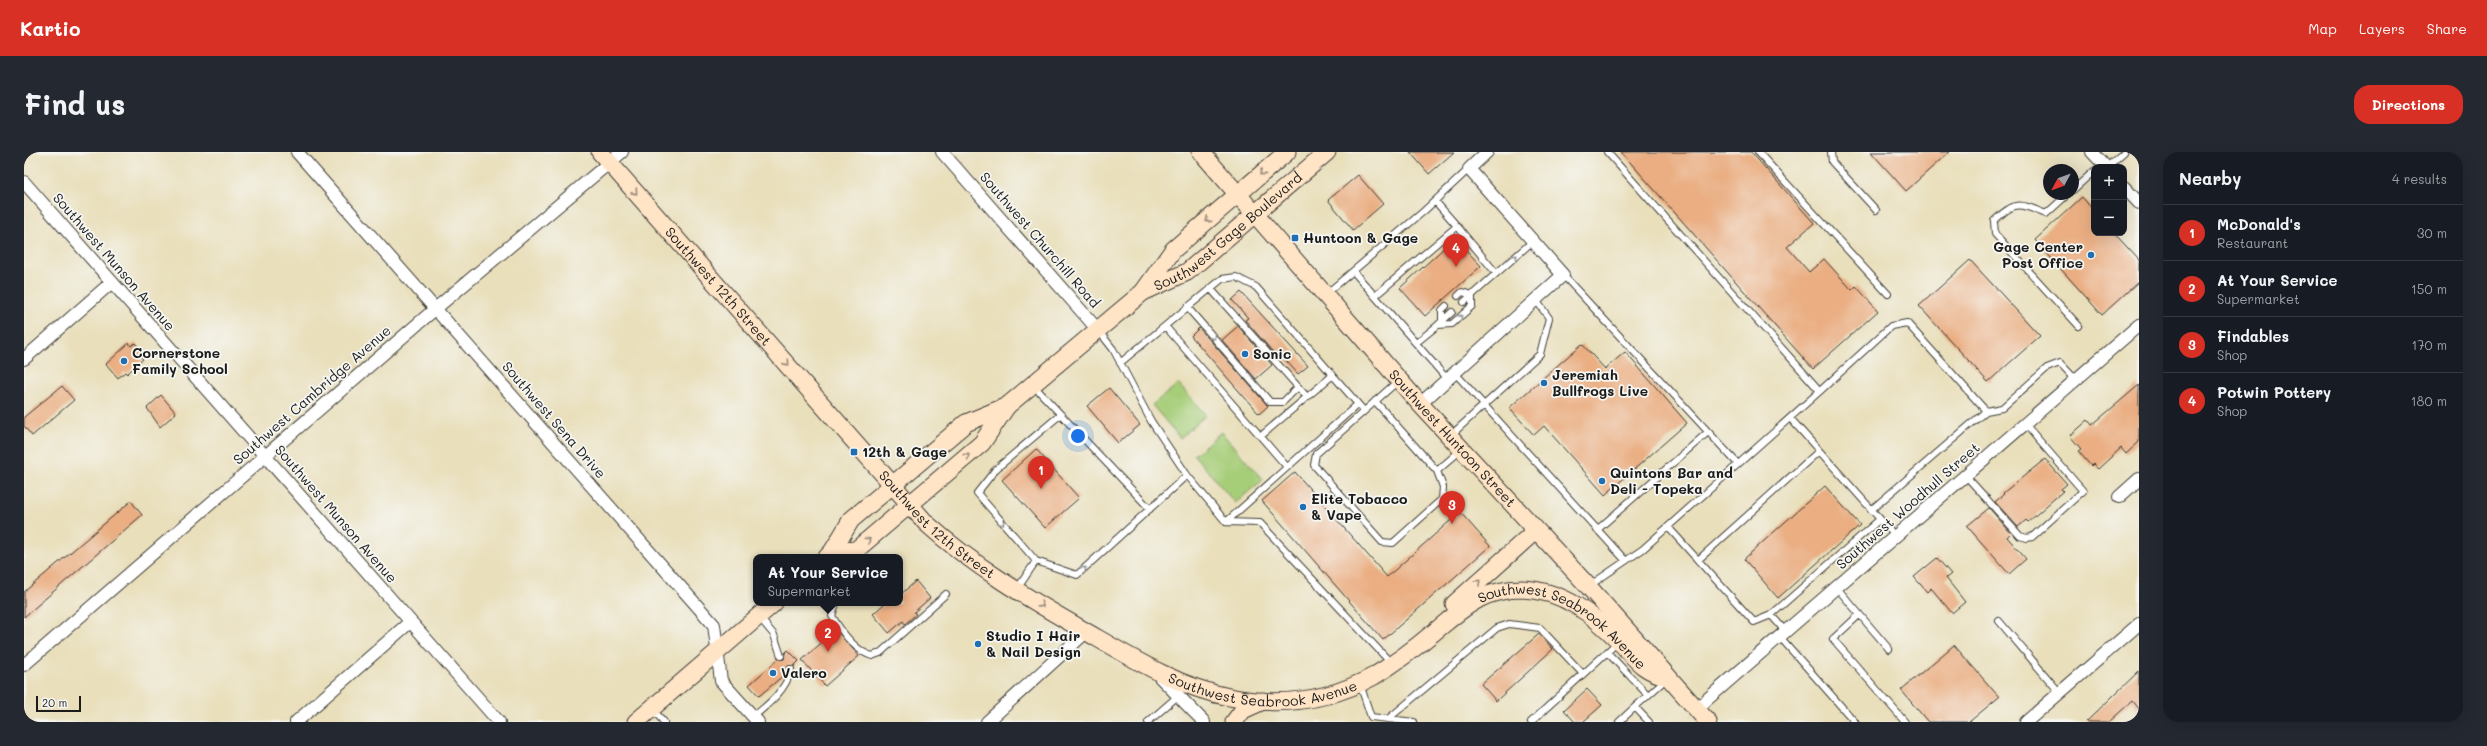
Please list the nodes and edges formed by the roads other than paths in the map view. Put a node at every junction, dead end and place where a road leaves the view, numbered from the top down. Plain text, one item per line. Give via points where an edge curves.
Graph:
1 (297, 152) edge
2 (622, 152) edge
3 (942, 152) edge
4 (1201, 152) edge
5 (1287, 152) edge
6 (1327, 152) edge
7 (1487, 152) edge
8 (1607, 152) edge
9 (1758, 152) edge
10 (1832, 152) edge
11 (2092, 152) edge
12 (2124, 152) edge
13 (605, 158) edge
14 (2100, 164) edge
15 (2106, 164) edge
16 (1469, 169) junction
17 (2091, 176) edge
18 (24, 182) edge
19 (2079, 185) edge
20 (2127, 190) edge
21 (1238, 194) junction
22 (2061, 200) edge
23 (1435, 201) junction
24 (2139, 203) edge
25 (1876, 210) dead end
26 (1255, 214) junction
27 (1457, 226) junction
28 (1533, 241) junction
29 (1353, 271) junction
30 (1496, 273) junction
31 (1563, 275) junction
32 (112, 282) junction
33 (1210, 288) junction
34 (1143, 292) junction
35 (1325, 294) junction
36 (1472, 294) junction
37 (1888, 294) dead end
38 (1375, 296) junction
39 (1458, 296) dead end
40 (1536, 300) junction
41 (1464, 302) dead end
42 (1446, 306) dead end
43 (1187, 307) junction
44 (435, 309) junction
45 (1452, 312) dead end
46 (1440, 322) junction
47 (2139, 325) edge
48 (1165, 326) junction
49 (2079, 326) dead end
50 (1098, 330) junction
51 (1416, 343) junction
52 (24, 359) edge
53 (1120, 364) junction
54 (1333, 375) junction
55 (1451, 376) junction
56 (1399, 380) junction
57 (2076, 380) junction
58 (1033, 384) junction
59 (1298, 388) junction
60 (1820, 391) junction
61 (1307, 397) junction
62 (1375, 401) junction
63 (1358, 404) junction
64 (1420, 404) junction
65 (1007, 406) junction
66 (1484, 406) junction
67 (1364, 411) junction
68 (1986, 411) junction
69 (1060, 415) junction
70 (1790, 418) junction
71 (2025, 424) junction
72 (1708, 432) junction
73 (1261, 436) junction
74 (1449, 437) junction
75 (1461, 450) junction
76 (1820, 451) junction
77 (264, 456) junction
78 (1738, 464) junction
79 (1287, 467) junction
80 (1437, 471) junction
81 (1187, 475) junction
82 (1966, 476) junction
83 (2139, 479) edge
84 (891, 486) junction
85 (2119, 496) dead end
86 (909, 506) junction
87 (1150, 509) junction
88 (1872, 510) junction
89 (1880, 519) junction
90 (1226, 522) junction
91 (1668, 527) junction
92 (1597, 530) junction
93 (1535, 531) junction
94 (1896, 537) junction
95 (829, 554) edge
96 (1625, 560) junction
97 (1698, 560) junction
98 (1036, 561) junction
99 (1588, 586) junction
100 (1837, 588) junction
101 (1017, 589) junction
102 (946, 594) dead end
103 (770, 606) edge
104 (835, 606) edge
105 (1771, 614) junction
106 (1859, 615) junction
107 (758, 616) junction
108 (1999, 621) dead end
109 (410, 622) junction
110 (2139, 624) edge
111 (1086, 632) junction
112 (1783, 634) junction
113 (1618, 642) junction
114 (1889, 649) dead end
115 (716, 653) junction
116 (781, 656) dead end
117 (1395, 660) junction
118 (1146, 664) junction
119 (24, 665) edge
120 (791, 669) dead end
121 (1583, 674) junction
122 (1668, 677) junction
123 (1359, 682) junction
124 (2060, 693) junction
125 (1179, 695) junction
126 (1648, 695) junction
127 (1263, 701) junction
128 (1635, 707) junction
129 (652, 708) junction
130 (1696, 709) junction
131 (755, 719) edge
132 (1388, 719) junction
133 (296, 722) edge
134 (499, 722) edge
135 (636, 722) edge
136 (664, 722) edge
137 (987, 722) edge
138 (1148, 722) edge
139 (1204, 722) edge
140 (1234, 722) edge
141 (1410, 722) edge
142 (1531, 722) edge
143 (1619, 722) edge
144 (1649, 722) edge
145 (1708, 722) edge
146 (1854, 722) edge
147 (1905, 722) edge
148 (2026, 722) edge

1 - 44 street, Southwest Sena Drive
2 - 13 street, Southwest Cambridge Avenue
3 - 50 street, Southwest Churchill Road
4 - 21 main road, Southwest Huntoon Street
5 -> 21 main road, Southwest Gage Boulevard
6 - 26 main road, Southwest Gage Boulevard
7 - 16 street
8 - 60 lane
9 - 37 lane
10 - 25 lane via 1832,162
11 - 14 street
12 - 15 lane
13 - 44 street, Southwest Cambridge Avenue
13 -> 84 main road, Southwest 12th Street via 815,395
16 - 23 lane
16 - 28 street
17 - 19 lane
18 - 32 street, Southwest Munson Avenue
20 - 24 street
21 - 26 main road, Southwest Huntoon Street
21 -> 34 main road, Southwest Gage Boulevard via 1173,250
22 - 49 lane via 2046,214 2023,205 2009,207 1994,221 1995,234
23 - 27 lane
23 - 29 lane
26 - 34 main road, Southwest Gage Boulevard via 1188,272
26 - 35 main road, Southwest Huntoon Street
27 - 30 lane
27 - 38 lane
30 -> 28 lane
28 - 31 street
29 - 35 lane
29 - 38 lane
30 - 36 lane
31 - 40 street
31 - 72 lane
32 - 52 street
32 - 77 street, Southwest Munson Avenue
33 - 43 lane
33 - 54 lane via 1222,279 1236,277 1256,287
33 - 59 lane
34 - 50 main road, Southwest Gage Boulevard
35 - 56 main road, Southwest Huntoon Street
36 - 39 lane via 1462,292
36 - 41 lane
46 -> 36 lane via 1452,324 1472,306
38 - 51 lane
40 - 55 street
40 - 66 lane via 1549,318 1540,354
42 - 46 lane via 1442,310
43 - 48 lane
43 -> 59 lane via 1270,402 1283,402
44 - 77 street, Southwest Cambridge Avenue
44 - 115 street, Southwest Sena Drive via 714,625
45 - 46 lane
46 - 51 lane
47 - 57 street, Southwest Woodhull Street
48 - 53 lane
48 - 73 lane
50 - 53 lane via 1113,349
50 - 58 main road, Southwest Gage Boulevard
51 - 55 lane
53 - 81 lane via 1151,421
54 - 61 lane
54 - 63 lane
55 - 64 street
55 - 66 lane
56 - 62 lane
56 - 64 main road, Southwest Huntoon Street
57 - 68 lane via 2060,363 2053,365 2002,408
57 - 71 street, Southwest Woodhull Street
58 - 65 main road, Southwest Gage Boulevard
58 - 69 lane
59 - 61 lane
60 - 68 lane via 1891,326 1907,323
60 - 70 lane
61 - 73 lane
62 - 67 lane
62 - 80 lane
63 - 67 lane
63 - 79 lane
64 - 74 main road, Southwest Huntoon Street
65 - 84 main road, Southwest Gage Boulevard via 966,422
86 -> 65 main road, Southwest Gage Boulevard via 982,443
66 - 74 lane
66 - 92 lane
67 - 80 lane via 1316,454 1314,465 1382,542 1393,543 1442,499 1443,487
68 - 88 lane
69 - 87 lane
69 -> 98 lane via 996,469 977,493
70 - 76 lane
70 - 78 lane
71 - 82 street, Southwest Woodhull Street
71 - 82 lane via 2083,491 2032,537 2020,536
72 - 78 lane
72 - 92 lane
73 - 79 lane
74 - 75 main road, Southwest Huntoon Street
75 - 80 lane
75 - 93 main road, Southwest Huntoon Street
76 - 88 lane
76 - 97 lane
77 - 109 street, Southwest Munson Avenue
77 - 119 street, Southwest Cambridge Avenue
78 - 91 lane
79 - 90 lane
81 - 87 lane
81 - 90 lane
82 - 94 street, Southwest Woodhull Street
83 - 85 street
84 - 86 main road, Southwest 12th Street
84 - 95 main road, Southwest Gage Boulevard via 851,520
95 -> 86 main road, Southwest Gage Boulevard via 856,550
86 - 101 main road, Southwest 12th Street via 944,539
98 -> 87 lane via 1077,575
88 - 89 lane
89 - 94 lane
89 - 105 lane
90 - 117 lane via 1260,523
91 - 96 lane via 1643,549
91 - 97 lane
92 - 96 lane
93 - 99 main road, Southwest Huntoon Street
117 -> 93 main road, Southwest Seabrook Avenue
94 - 100 street, Southwest Woodhull Street
96 - 99 lane
97 - 105 lane via 1754,622
98 - 101 lane
99 - 113 main road, Southwest Huntoon Street
100 - 106 lane
100 - 112 street, Southwest Woodhull Street
101 -> 111 main road, Southwest 12th Street
102 - 104 lane via 880,653 872,656 862,654 837,625 832,616
103 - 107 main road
105 - 112 lane
106 - 114 lane
106 - 147 lane via 1833,639
107 - 115 main road
107 - 116 lane via 774,636
108 - 124 lane
109 - 133 street
109 - 134 street, Southwest Munson Avenue
110 - 124 street
111 - 118 main road, Southwest 12th Street
111 - 137 street
112 - 130 street, Southwest Woodhull Street
112 - 146 lane
113 - 117 main road, Southwest Seabrook Avenue via 1579,606 1557,595 1542,591 1504,590 1470,603
113 - 121 lane
113 - 122 main road, Southwest Seabrook Avenue via 1649,672
113 - 126 lane
115 - 129 main road
115 - 131 street, Southwest Sena Drive via 721,681
117 - 123 main road, Southwest Seabrook Avenue
118 - 125 street, Southwest 12th Street
118 - 127 main road, Southwest Seabrook Avenue via 1203,690 1229,697
120 - 131 lane via 786,683
121 - 132 lane via 1540,628 1509,624 1497,628
121 - 142 lane
122 - 126 lane
122 - 130 main road
123 - 127 main road, Southwest Seabrook Avenue via 1316,698 1289,702
123 - 132 lane via 1371,717
124 - 148 street
125 - 138 lane
125 - 139 street, Southwest 12th Street
126 - 128 lane
127 - 140 main road via 1243,710
128 - 143 lane
128 - 144 lane
129 - 135 main road
129 - 136 lane
130 - 145 main road
132 - 141 lane

